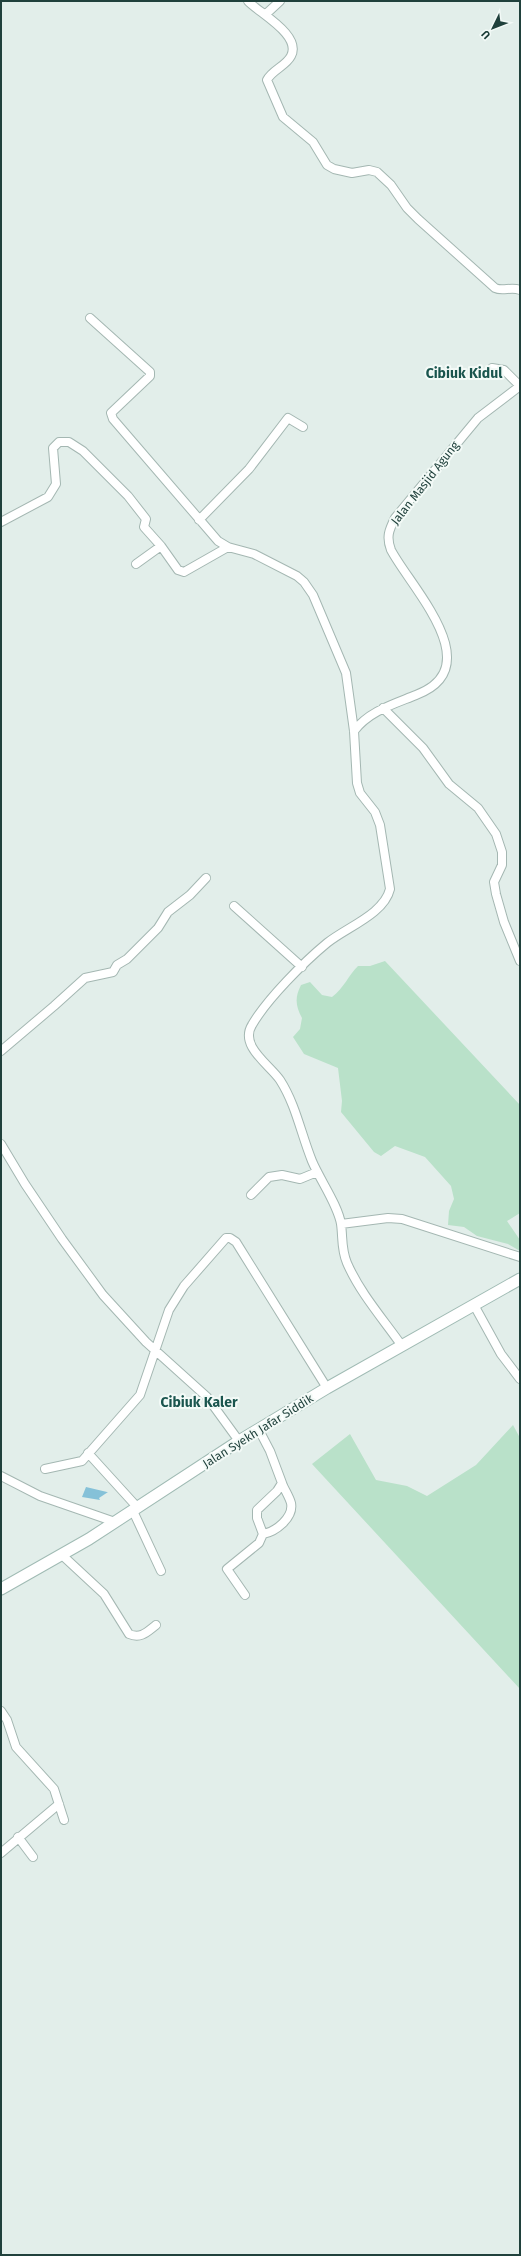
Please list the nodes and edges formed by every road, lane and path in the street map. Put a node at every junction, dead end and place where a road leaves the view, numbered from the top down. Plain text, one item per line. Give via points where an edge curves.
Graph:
1 (248, 1) edge
2 (280, 1) edge
3 (266, 14) junction
4 (520, 290) edge
5 (90, 318) dead end
6 (492, 368) dead end
7 (520, 386) edge
8 (302, 427) dead end
9 (200, 520) junction
10 (1, 522) edge
11 (161, 546) junction
12 (228, 547) junction
13 (136, 564) dead end
14 (383, 708) junction
15 (354, 731) junction
16 (206, 878) dead end
17 (234, 906) dead end
18 (520, 961) edge
19 (302, 967) junction
20 (1, 1051) edge
21 (1, 1144) edge
22 (317, 1172) junction
23 (251, 1195) dead end
24 (341, 1224) junction
25 (520, 1257) edge
26 (520, 1279) edge
27 (474, 1305) junction
28 (402, 1346) junction
29 (155, 1350) junction
30 (520, 1379) edge
31 (328, 1388) junction
32 (259, 1430) junction
33 (239, 1441) junction
34 (88, 1453) junction
35 (45, 1469) dead end
36 (1, 1476) edge
37 (282, 1482) junction
38 (136, 1510) junction
39 (115, 1522) junction
40 (263, 1534) junction
41 (62, 1555) junction
42 (161, 1571) dead end
43 (1, 1589) edge
44 (245, 1595) dead end
45 (156, 1625) dead end
46 (1, 1711) edge
47 (59, 1804) junction
48 (64, 1820) dead end
49 (18, 1837) junction
50 (1, 1853) edge
51 (33, 1857) dead end

1 - 3 street via 257,10
2 - 3 street
3 - 4 street via 286,35 292,46 290,57 267,80 286,121 313,142 331,167 352,173 370,170 377,172 391,185 418,219 495,288 499,290 511,287
5 - 9 street via 150,372 150,376 114,409 110,416
6 - 7 street via 504,370
7 - 14 street, Jalan Masjid Agung via 494,404 469,428 395,518 388,532 391,550 434,616 444,637 448,659 445,674 433,687
8 - 9 street via 288,418 249,469
9 - 12 street via 211,534
10 - 11 street via 48,497 56,484 53,448 59,442 69,442 83,451 128,496 146,519 144,527
11 - 12 street via 178,570 184,572
11 - 13 street
12 - 15 street via 254,554 297,576 310,589 342,659
14 - 15 street, Jalan Masjid Agung via 369,716
14 - 18 street via 423,748 449,784 478,808 496,834 502,852 502,865 494,882 496,894
15 - 19 street via 357,783 360,793 380,824 390,889 381,906 327,943
16 - 20 street via 190,895 168,912 158,928 127,959 118,964 113,972 84,978
17 - 19 street
19 - 22 street via 256,1019 248,1032 248,1038 290,1097
21 - 29 street via 25,1184 103,1295
22 - 23 street via 300,1179 282,1175 269,1177
22 - 24 street
24 - 25 street via 388,1218 402,1219
24 - 28 street via 343,1251 353,1276
26 - 27 main road, Jalan Syekh Jafar Siddik
27 - 28 main road, Jalan Syekh Jafar Siddik
27 - 30 street via 501,1354
28 - 31 main road, Jalan Syekh Jafar Siddik
29 - 31 street via 169,1310 177,1296 223,1240 230,1238 236,1242
29 - 33 street via 207,1397
29 - 34 street via 142,1392
31 - 32 main road, Jalan Syekh Jafar Siddik
32 - 33 main road, Jalan Syekh Jafar Siddik
32 - 37 street
33 - 38 main road, Jalan Syekh Jafar Siddik
34 - 35 street via 82,1462
34 - 38 street
36 - 39 street via 40,1496
37 - 40 street via 257,1510
37 - 40 street via 291,1504 289,1513 282,1525 272,1532
38 - 39 main road, Jalan Syekh Jafar Siddik
38 - 42 street
39 - 41 main road, Jalan Syekh Jafar Siddik
40 - 44 street via 259,1543 227,1569
41 - 43 main road, Jalan Syekh Jafar Siddik
41 - 45 street via 104,1594 129,1634 135,1637 143,1635
46 - 47 street via 7,1720 16,1747 52,1786
47 - 48 street
47 - 49 street
49 - 50 street
49 - 51 street

